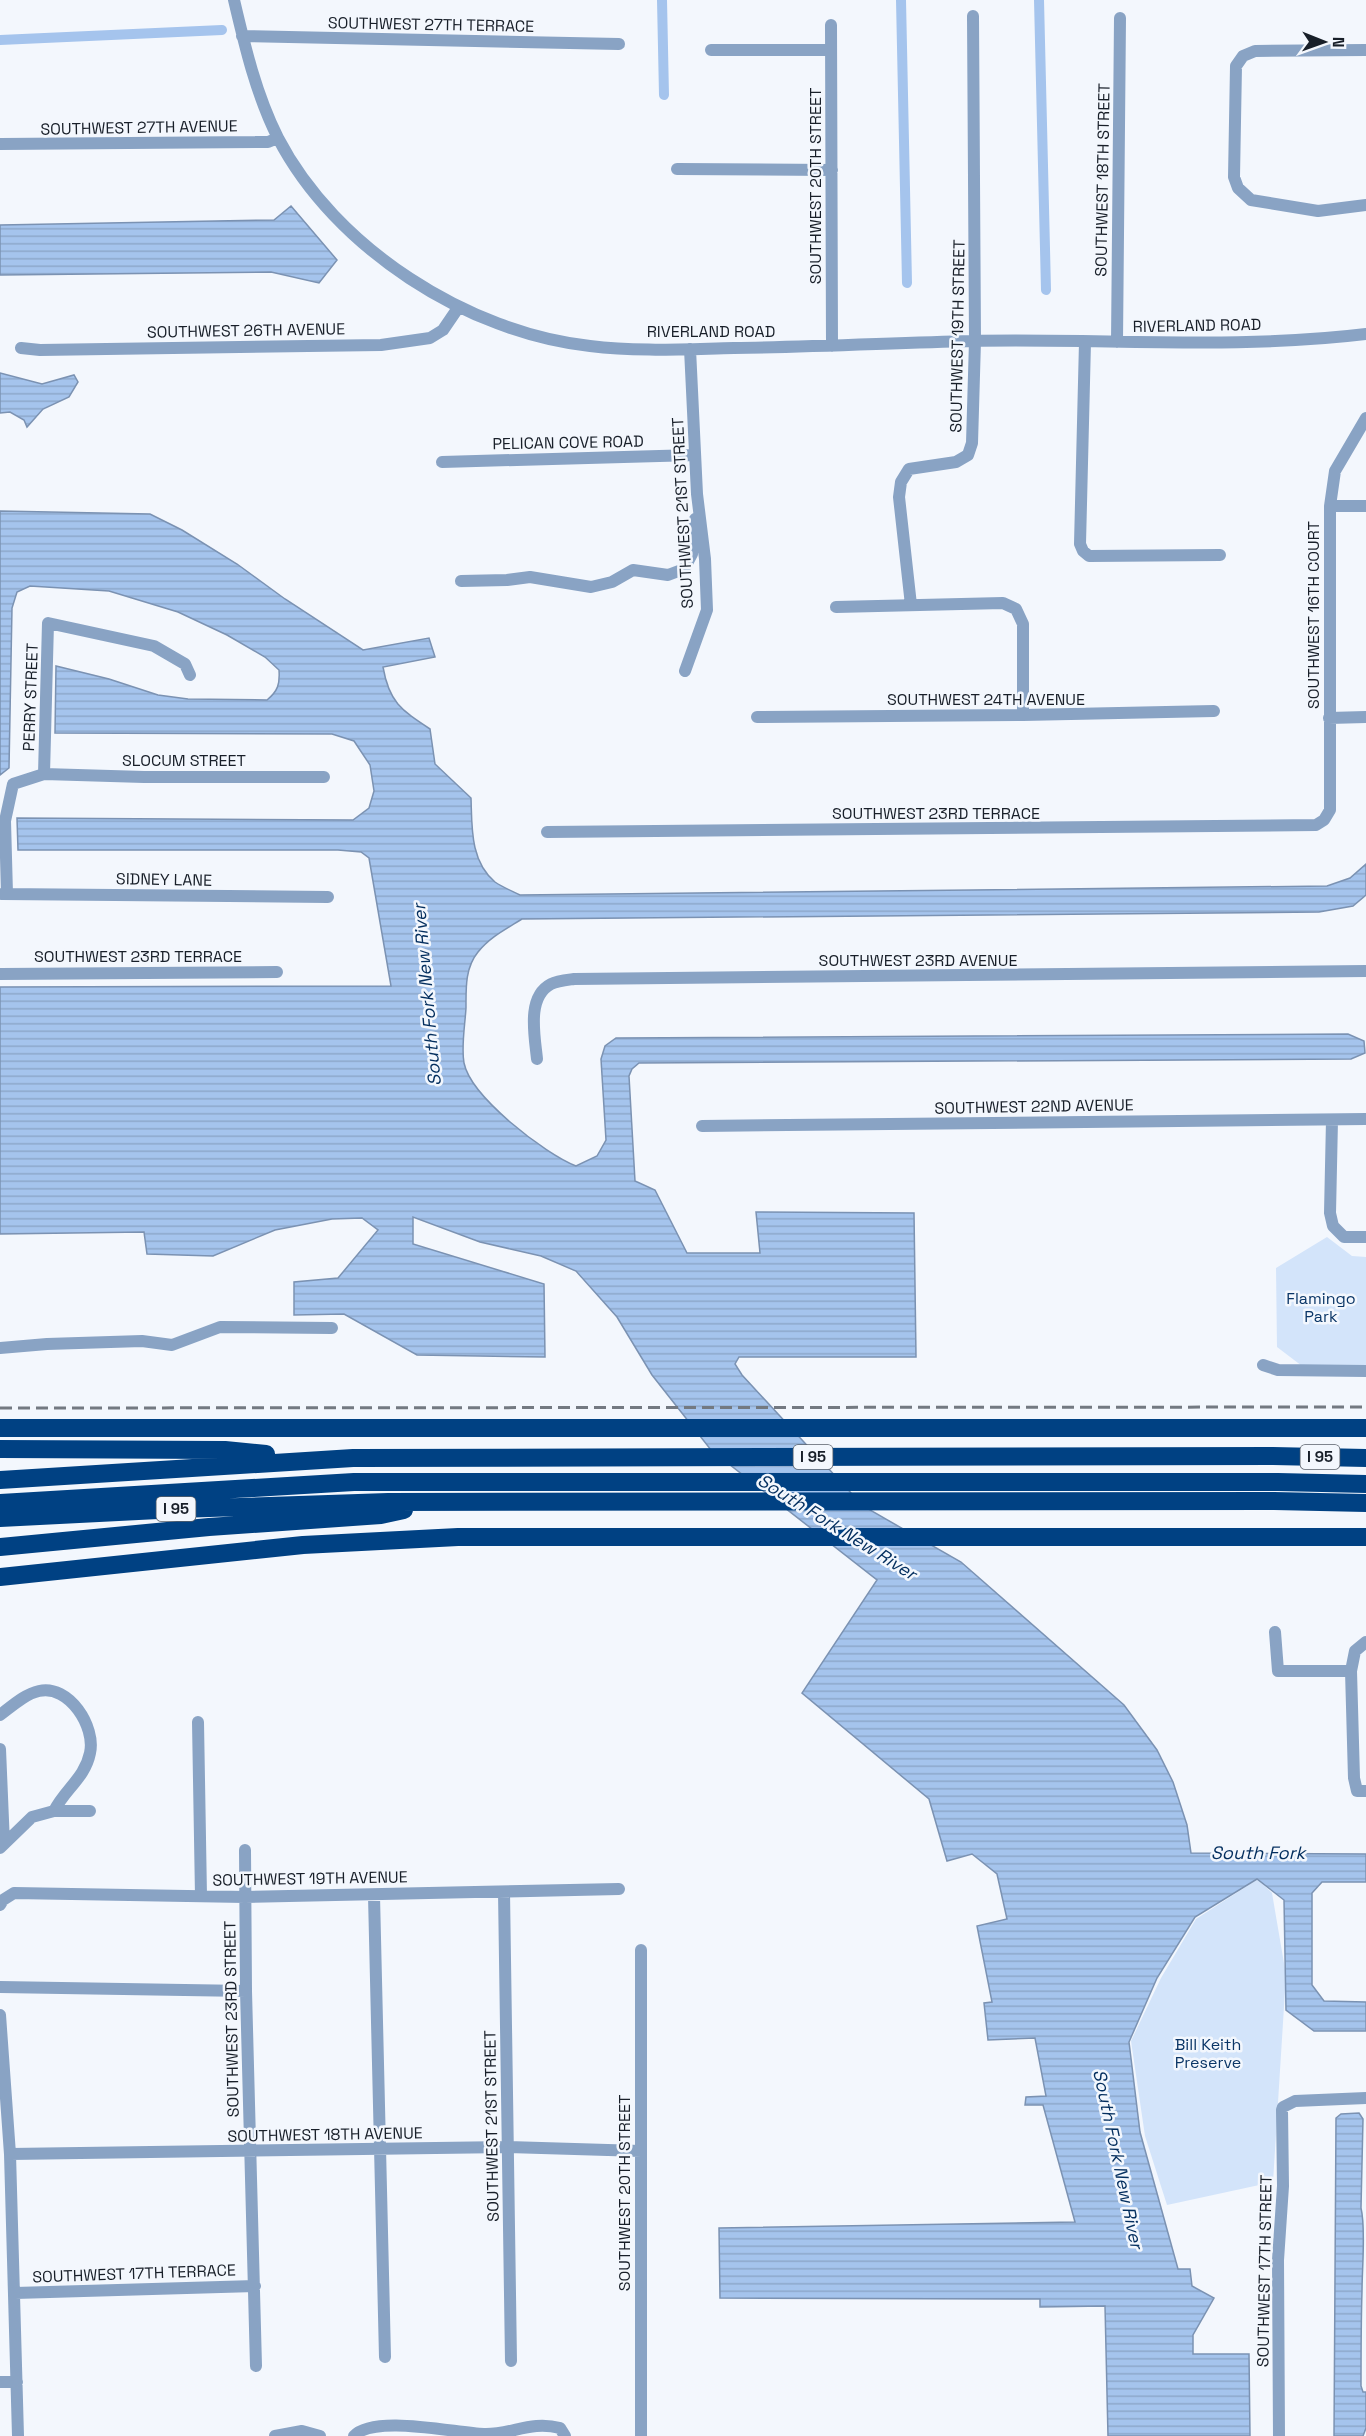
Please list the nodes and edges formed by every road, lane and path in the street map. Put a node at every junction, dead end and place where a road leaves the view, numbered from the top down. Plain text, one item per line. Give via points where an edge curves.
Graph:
1 (234, 0) edge
2 (973, 16) dead end
3 (1120, 18) dead end
4 (831, 25) dead end
5 (242, 36) junction
6 (619, 44) dead end
7 (711, 50) dead end
8 (831, 50) junction
9 (1366, 50) edge
10 (278, 138) junction
11 (0, 144) edge
12 (677, 169) dead end
13 (832, 170) junction
14 (1366, 205) edge
15 (458, 308) junction
16 (1366, 335) edge
17 (975, 341) junction
18 (1085, 342) junction
19 (1117, 342) junction
20 (832, 346) junction
21 (21, 348) dead end
22 (690, 349) junction
23 (1366, 418) edge
24 (695, 455) junction
25 (442, 462) dead end
26 (697, 494) junction
27 (1330, 506) junction
28 (1366, 506) edge
29 (1220, 555) dead end
30 (461, 581) dead end
31 (911, 605) junction
32 (836, 607) dead end
33 (685, 671) dead end
34 (190, 675) dead end
35 (1214, 711) dead end
36 (1023, 716) junction
37 (757, 717) dead end
38 (1366, 717) edge
39 (1329, 718) junction
40 (44, 774) junction
41 (324, 777) dead end
42 (1324, 820) joint
43 (2, 821) edge
44 (547, 832) dead end
45 (4, 894) edge
46 (328, 897) dead end
47 (1366, 971) edge
48 (277, 972) dead end
49 (0, 974) edge
50 (537, 1059) dead end
51 (1366, 1119) edge
52 (1332, 1120) junction
53 (702, 1126) dead end
54 (1366, 1237) edge
55 (332, 1328) dead end
56 (0, 1348) edge
57 (1263, 1365) dead end
58 (1366, 1371) edge
59 (0, 1428) edge
60 (1366, 1428) edge
61 (0, 1450) edge
62 (1366, 1458) edge
63 (324, 1459) junction
64 (1273, 1462) junction
65 (353, 1470) junction
66 (1366, 1470) edge
67 (0, 1480) edge
68 (1366, 1484) edge
69 (0, 1488) edge
70 (0, 1503) edge
71 (1366, 1503) edge
72 (353, 1510) junction
73 (0, 1518) edge
74 (1366, 1537) edge
75 (0, 1547) edge
76 (0, 1577) edge
77 (1275, 1632) dead end
78 (1366, 1642) edge
79 (1351, 1671) junction
80 (0, 1715) edge
81 (198, 1722) dead end
82 (0, 1749) edge
83 (1361, 1791) edge
84 (54, 1811) junction
85 (90, 1811) dead end
86 (2, 1846) edge
87 (245, 1850) dead end
88 (619, 1889) dead end
89 (504, 1892) junction
90 (201, 1896) junction
91 (374, 1896) junction
92 (245, 1897) junction
93 (1, 1903) edge
94 (641, 1950) dead end
95 (0, 1987) edge
96 (246, 1991) junction
97 (0, 2015) edge
98 (1366, 2098) edge
99 (508, 2147) junction
100 (380, 2150) junction
101 (640, 2151) junction
102 (251, 2152) junction
103 (10, 2154) junction
104 (255, 2286) junction
105 (15, 2293) junction
106 (385, 2356) dead end
107 (511, 2361) dead end
108 (256, 2366) dead end
109 (0, 2382) edge
110 (16, 2382) junction
111 (18, 2436) edge
112 (275, 2436) edge
113 (320, 2436) edge
114 (354, 2436) edge
115 (565, 2436) edge
116 (641, 2436) edge
117 (1279, 2436) edge

1 - 5 street, RIVERLAND ROAD
2 - 17 street, SOUTHWEST 19TH STREET
3 - 19 street, SOUTHWEST 18TH STREET
4 - 8 street, SOUTHWEST 20TH STREET
5 - 6 street, SOUTHWEST 27TH TERRACE
5 - 10 street, RIVERLAND ROAD via 256,85
7 - 8 street
8 - 13 street, SOUTHWEST 20TH STREET
9 - 14 street via 1255,51 1243,56 1236,66 1234,177 1238,188 1251,200 1318,211
10 - 11 street, SOUTHWEST 27TH AVENUE via 268,142
10 - 15 street, RIVERLAND ROAD via 320,198 348,228 410,279
12 - 13 street
13 - 20 street, SOUTHWEST 20TH STREET
15 - 21 street, SOUTHWEST 26TH AVENUE via 443,330 430,338 381,345
15 - 22 street, RIVERLAND ROAD via 510,328 589,346
16 - 19 street, RIVERLAND ROAD via 1295,340
17 - 18 street, RIVERLAND ROAD
17 - 20 street, RIVERLAND ROAD
17 - 31 street, SOUTHWEST 19TH STREET via 972,443 968,455 956,462 909,468 901,482 899,497
18 - 19 street, RIVERLAND ROAD
18 - 29 street via 1080,544 1083,551 1089,556
20 - 22 street, RIVERLAND ROAD
22 - 24 street, SOUTHWEST 21ST STREET
23 - 27 street, SOUTHWEST 16TH COURT via 1335,471
24 - 25 street, PELICAN COVE ROAD
24 - 26 street, SOUTHWEST 21ST STREET
26 - 30 street via 692,554 684,569 668,575 633,570 612,582 591,587 530,577
26 - 33 street, SOUTHWEST 21ST STREET via 707,610
27 - 28 street
27 - 39 street, SOUTHWEST 16TH COURT
31 - 32 street
31 - 36 street via 1003,603 1016,609 1023,624
34 - 40 street, PERRY STREET via 185,664 154,646 48,623
35 - 36 street, SOUTHWEST 24TH AVENUE
36 - 37 street, SOUTHWEST 24TH AVENUE
38 - 39 street
39 - 42 street, SOUTHWEST 16TH COURT via 1330,810
40 - 41 street, SLOCUM STREET
40 - 43 street, PERRY STREET via 13,784
42 - 44 street, SOUTHWEST 23RD TERRACE via 1316,825
43 - 45 street, PERRY STREET
45 - 46 street, SIDNEY LANE
47 - 50 street, SOUTHWEST 23RD AVENUE via 574,979 550,984 539,997 534,1018
48 - 49 street, SOUTHWEST 23RD TERRACE
51 - 52 street, SOUTHWEST 22ND AVENUE
52 - 53 street, SOUTHWEST 22ND AVENUE
52 - 54 street via 1333,1226 1344,1237
55 - 56 street via 220,1328 172,1345 142,1341
57 - 58 street via 1278,1370
59 - 60 highway
61 - 63 highway via 225,1450
62 - 64 highway, I 95
63 - 65 highway, I 95
63 - 67 highway, I 95
64 - 65 highway, I 95
64 - 66 highway
65 - 68 highway via 798,1481
65 - 69 highway via 317,1467
65 - 70 highway
71 - 72 highway via 443,1502 381,1515
72 - 73 highway, I 95 via 167,1509
72 - 75 highway
74 - 76 highway via 495,1537 339,1542
77 - 79 street via 1278,1671
78 - 79 street via 1355,1651
79 - 83 street via 1354,1778
80 - 84 street via 40,1690 56,1692 85,1718 92,1743 85,1771
81 - 90 street
82 - 86 street
84 - 85 street
84 - 86 street via 32,1817
87 - 92 street, SOUTHWEST 23RD STREET
88 - 89 street, SOUTHWEST 19TH AVENUE
89 - 91 street, SOUTHWEST 19TH AVENUE
89 - 99 street, SOUTHWEST 21ST STREET
90 - 92 street, SOUTHWEST 19TH AVENUE
90 - 93 street, SOUTHWEST 19TH AVENUE via 14,1893
91 - 92 street, SOUTHWEST 19TH AVENUE
91 - 100 street
92 - 96 street, SOUTHWEST 23RD STREET
94 - 101 street, SOUTHWEST 20TH STREET
95 - 96 street
96 - 102 street, SOUTHWEST 23RD STREET
97 - 103 street
98 - 117 street, SOUTHWEST 17TH STREET via 1295,2101 1283,2107 1281,2114
99 - 100 street, SOUTHWEST 18TH AVENUE
99 - 101 street, SOUTHWEST 18TH AVENUE
99 - 107 street, SOUTHWEST 21ST STREET
100 - 102 street, SOUTHWEST 18TH AVENUE
100 - 106 street
101 - 116 street, SOUTHWEST 20TH STREET
102 - 103 street, SOUTHWEST 18TH AVENUE
102 - 104 street, SOUTHWEST 23RD STREET
103 - 105 street
104 - 105 street, SOUTHWEST 17TH TERRACE
104 - 108 street, SOUTHWEST 23RD STREET
105 - 110 street
109 - 110 street
110 - 111 street
112 - 113 street via 302,2431
114 - 115 street via 370,2427 437,2427 487,2434 547,2424 560,2428

